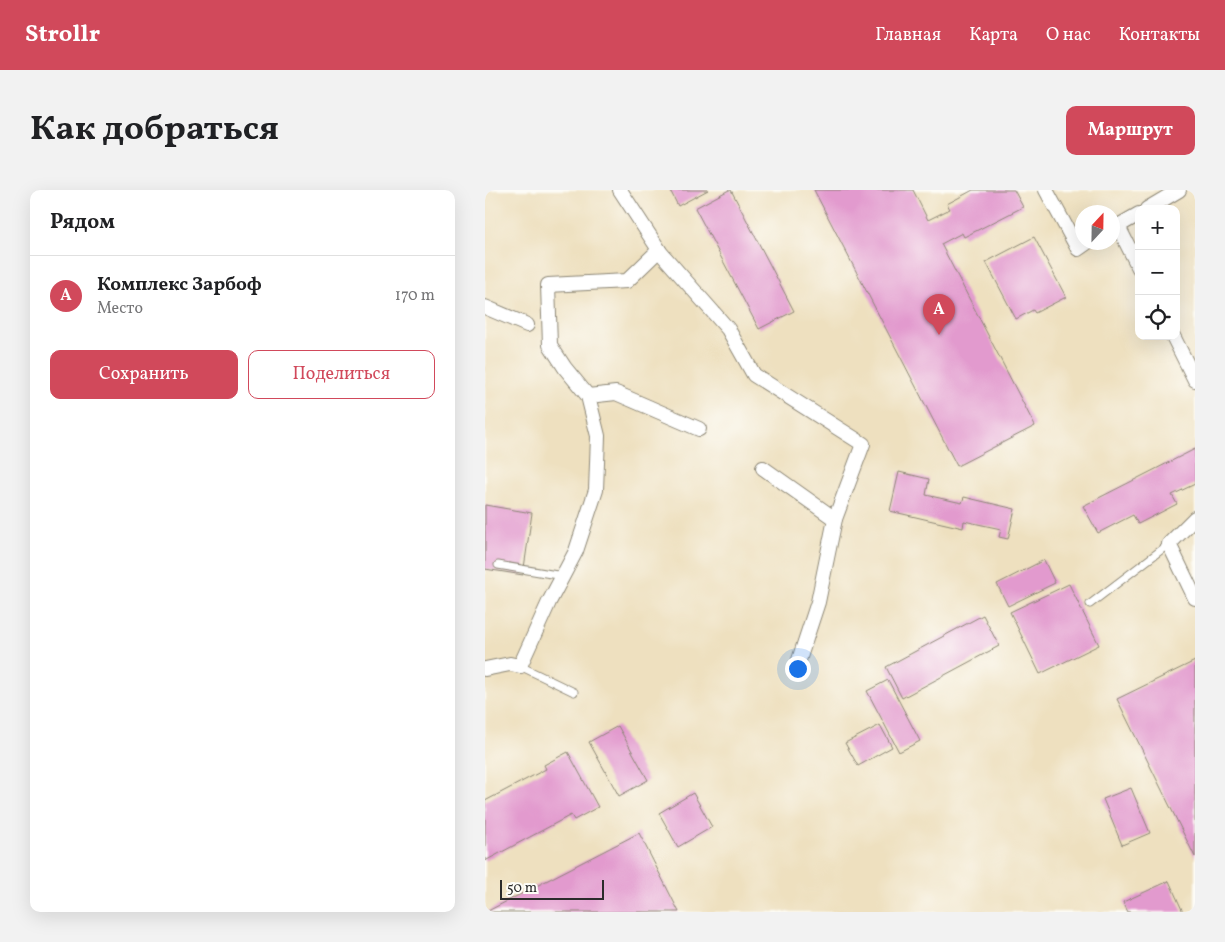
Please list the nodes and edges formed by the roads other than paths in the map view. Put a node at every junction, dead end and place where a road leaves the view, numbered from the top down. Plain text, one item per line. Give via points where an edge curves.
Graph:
1 (620, 190) edge
2 (1046, 190) edge
3 (1179, 190) edge
4 (1154, 205) edge
5 (1135, 216) edge
6 (1120, 224) edge
7 (1120, 236) edge
8 (1075, 244) edge
9 (659, 250) junction
10 (1135, 261) edge
11 (485, 307) edge
12 (527, 325) dead end
13 (1175, 340) edge
14 (1195, 380) edge
15 (588, 396) junction
16 (699, 429) dead end
17 (763, 468) dead end
18 (1195, 518) edge
19 (835, 519) junction
20 (1169, 544) junction
21 (498, 565) dead end
22 (563, 576) junction
23 (1195, 598) edge
24 (1090, 604) dead end
25 (799, 660) dead end
26 (520, 666) junction
27 (485, 669) edge
28 (574, 692) dead end

1 - 9 street
2 - 8 street
3 - 4 street
5 - 6 street
7 - 10 street
9 - 15 street via 627,281 548,286 550,346
9 - 19 street via 728,329 754,375 863,444
11 - 12 street
13 - 14 street
15 - 16 street via 616,393
15 - 22 street via 598,436 596,490 576,551
17 - 19 street
18 - 20 street
19 - 25 street via 818,602
20 - 23 street
20 - 24 lane
21 - 22 lane
22 - 26 street
26 - 27 street via 510,664
26 - 28 lane

